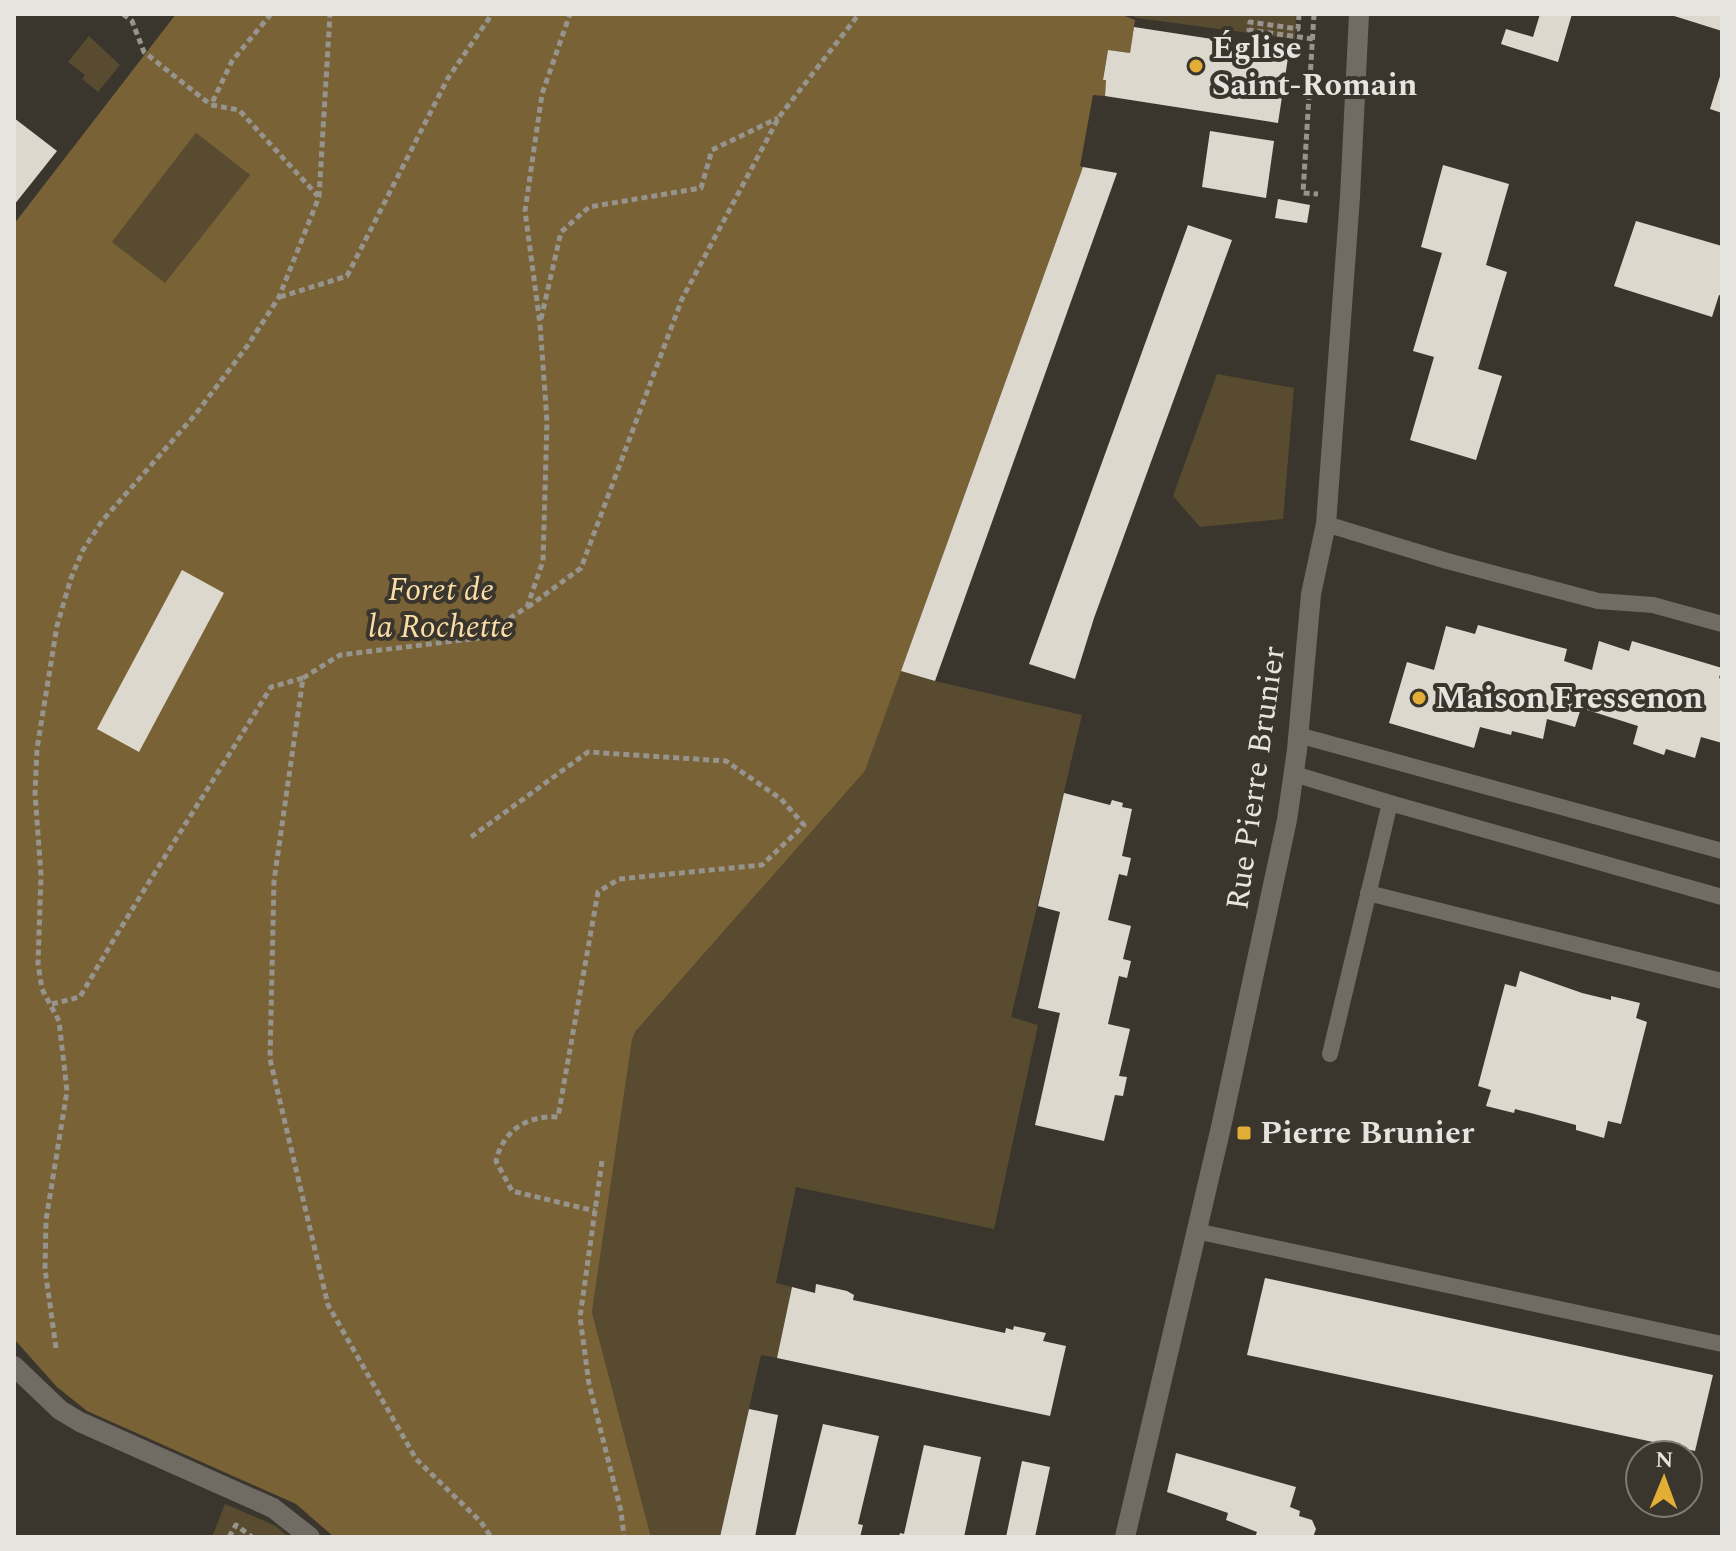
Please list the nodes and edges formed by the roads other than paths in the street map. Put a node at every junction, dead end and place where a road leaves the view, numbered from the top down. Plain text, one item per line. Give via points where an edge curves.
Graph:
1 (1359, 14) edge
2 (1326, 524) junction
3 (1722, 624) edge
4 (1298, 735) junction
5 (1294, 774) junction
6 (1390, 803) junction
7 (1722, 851) edge
8 (1368, 893) junction
9 (1722, 897) edge
10 (1722, 981) edge
11 (1330, 1054) dead end
12 (1196, 1231) junction
13 (1722, 1344) edge
14 (14, 1366) edge
15 (310, 1537) edge
16 (1125, 1537) edge

1 - 2 street, Rue Pierre Brunier
2 - 3 lane via 1598,601 1653,605
2 - 4 street, Rue Pierre Brunier via 1311,594
4 - 5 street, Rue Pierre Brunier
4 - 7 lane
5 - 6 lane
5 - 12 street, Rue Pierre Brunier
6 - 8 lane
6 - 9 lane
8 - 10 lane
8 - 11 lane
12 - 13 lane
12 - 16 street, Rue Pierre Brunier
14 - 15 street via 80,1422 273,1508

